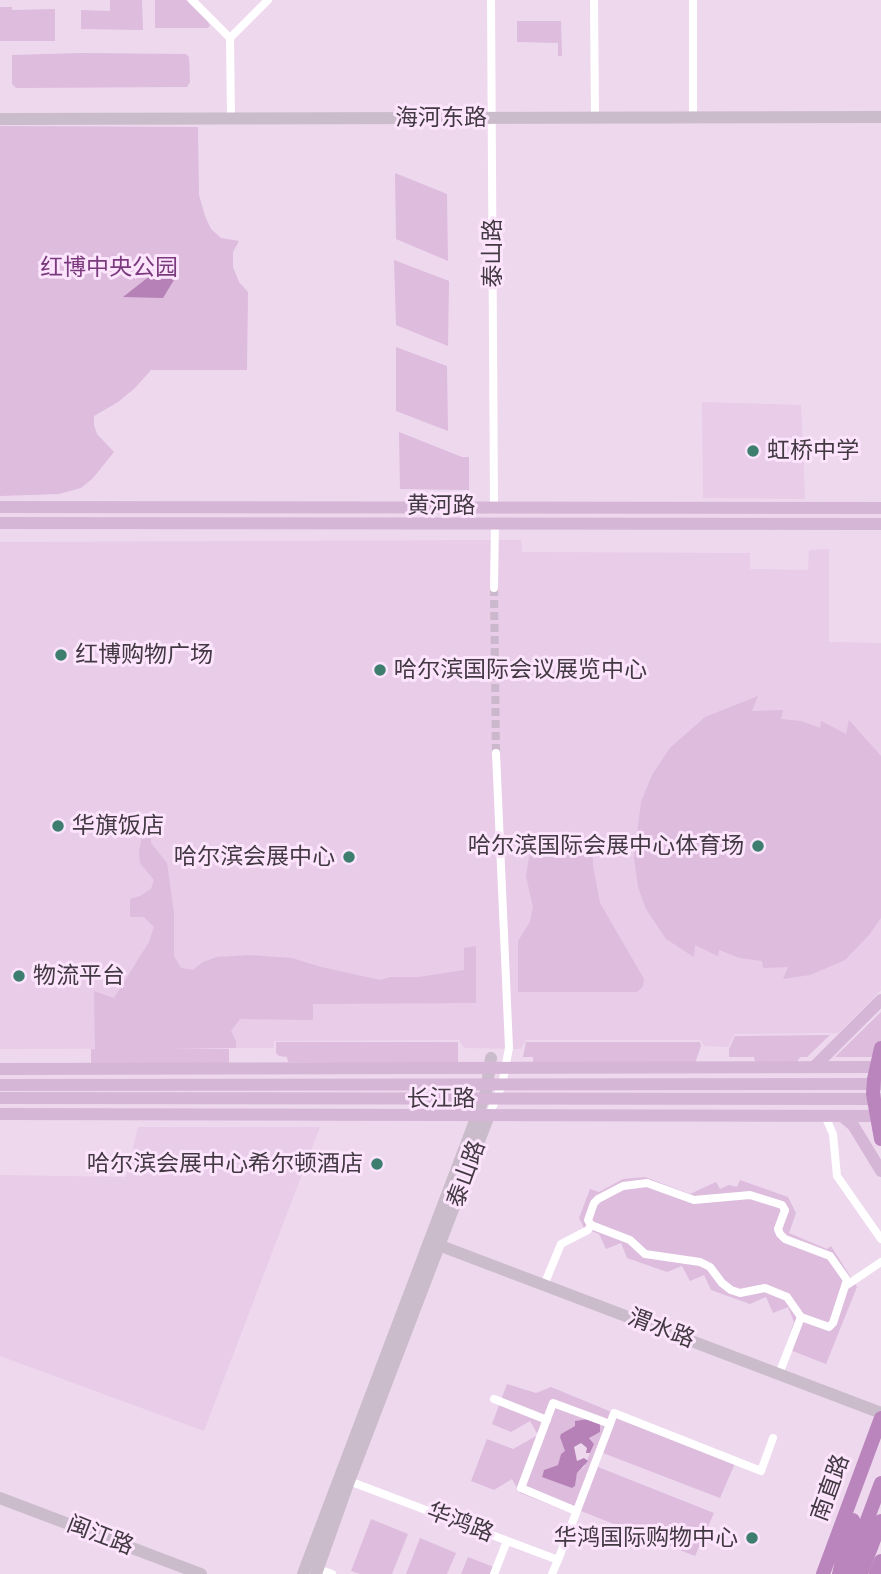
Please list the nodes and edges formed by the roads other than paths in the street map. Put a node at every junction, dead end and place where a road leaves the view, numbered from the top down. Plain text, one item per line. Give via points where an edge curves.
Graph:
1 (192, 0) edge
2 (268, 0) edge
3 (491, 0) edge
4 (594, 0) edge
5 (693, 0) edge
6 (230, 38) junction
7 (693, 117) junction
8 (881, 117) edge
9 (0, 118) edge
10 (231, 118) junction
11 (492, 118) junction
12 (595, 118) junction
13 (494, 506) junction
14 (0, 507) edge
15 (881, 508) edge
16 (495, 522) junction
17 (0, 523) edge
18 (881, 524) edge
19 (494, 589) tunnel mouth
20 (496, 753) tunnel mouth
21 (881, 1000) edge
22 (881, 1048) edge
23 (491, 1063) junction
24 (507, 1067) junction
25 (814, 1067) junction
26 (881, 1067) edge
27 (0, 1069) edge
28 (488, 1084) junction
29 (881, 1084) edge
30 (0, 1085) edge
31 (502, 1085) junction
32 (0, 1098) edge
33 (490, 1099) junction
34 (881, 1099) edge
35 (0, 1114) edge
36 (483, 1115) junction
37 (825, 1116) junction
38 (842, 1116) junction
39 (881, 1116) edge
40 (881, 1139) edge
41 (881, 1171) edge
42 (591, 1225) junction
43 (881, 1239) edge
44 (441, 1246) junction
45 (881, 1262) edge
46 (544, 1285) junction
47 (847, 1285) junction
48 (801, 1317) junction
49 (779, 1374) junction
50 (494, 1399) dead end
51 (881, 1416) edge
52 (547, 1420) junction
53 (610, 1424) junction
54 (773, 1438) dead end
55 (881, 1443) edge
56 (349, 1481) junction
57 (881, 1483) edge
58 (0, 1498) edge
59 (0, 1506) edge
60 (576, 1511) junction
61 (881, 1521) edge
62 (507, 1541) junction
63 (881, 1541) edge
64 (558, 1560) junction
65 (881, 1561) edge
66 (317, 1571) edge
67 (178, 1574) edge
68 (201, 1574) edge
69 (303, 1574) edge
70 (332, 1574) edge
71 (494, 1574) edge
72 (552, 1574) edge
73 (823, 1574) edge
74 (839, 1574) edge
75 (847, 1574) edge
76 (864, 1574) edge
77 (876, 1574) edge

1 - 6 street
2 - 6 street
3 - 11 street, 泰山路
4 - 12 street
5 - 7 street
6 - 10 street
7 - 8 main road, 海河东路
7 - 12 main road, 海河东路
9 - 10 main road, 海河东路
10 - 11 main road, 海河东路
11 - 12 main road, 海河东路
11 - 13 street, 泰山路
13 - 14 main road, 黄河路
13 - 15 main road, 黄河路
16 - 17 main road, 黄河路
16 - 18 main road, 黄河路
16 - 19 street
20 - 24 street, 泰山路
21 - 25 main road
22 - 40 highway via 873,1094
23 - 24 main road
23 - 27 main road
23 - 28 main road, 泰山路
24 - 25 main road
24 - 31 street, 泰山路
25 - 26 main road
28 - 30 main road, 长江路
28 - 31 main road, 长江路
28 - 33 main road, 泰山路
29 - 31 main road, 长江路
31 - 33 street, 泰山路
32 - 33 main road, 长江路
33 - 34 main road, 长江路
33 - 36 main road, 泰山路
35 - 36 main road
36 - 37 main road
36 - 44 main road, 泰山路
36 - 69 main road, 泰山路
37 - 38 main road
37 - 43 street via 833,1134 838,1175
38 - 39 main road
38 - 41 main road via 853,1125
42 - 46 street via 561,1244
42 - 47 street via 588,1220 594,1203 623,1186 647,1183 694,1200 762,1197 785,1209 778,1229 785,1239 830,1256
42 - 48 street via 630,1240 645,1254 700,1262 731,1290 765,1289 780,1294
44 - 46 main road, 渭水路
44 - 56 main road, 泰山路
45 - 47 street
46 - 49 main road, 渭水路
47 - 48 street via 829,1326
48 - 49 street
49 - 51 main road, 渭水路
50 - 52 street
51 - 73 highway, 南直路
52 - 53 street via 553,1403
52 - 60 street via 521,1488
53 - 54 street via 614,1413 761,1471
53 - 60 street
55 - 74 highway via 848,1534
56 - 62 street, 华鸿路
56 - 66 main road, 泰山路
57 - 75 highway
58 - 68 main road, 闽江路
59 - 67 main road, 闽江路
60 - 64 street
61 - 76 highway
62 - 64 street, 华鸿路
62 - 71 street
63 - 76 highway
64 - 72 street
65 - 77 highway
66 - 70 street

